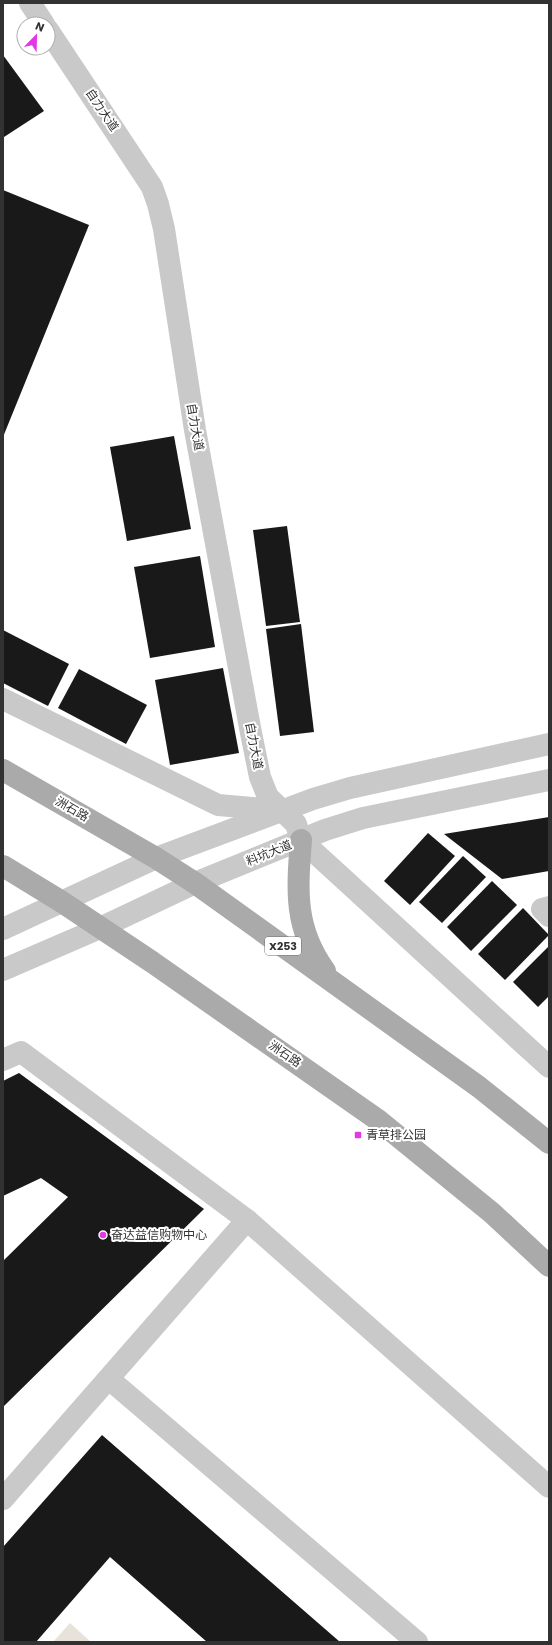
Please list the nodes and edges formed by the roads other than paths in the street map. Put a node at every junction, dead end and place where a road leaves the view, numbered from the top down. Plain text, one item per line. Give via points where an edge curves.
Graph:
1 (30, 3) edge
2 (39, 16) edge
3 (56, 42) edge
4 (3, 699) edge
5 (549, 744) edge
6 (3, 770) edge
7 (549, 780) edge
8 (283, 810) junction
9 (301, 840) junction
10 (156, 858) junction
11 (3, 866) edge
12 (195, 883) junction
13 (62, 902) junction
14 (549, 907) edge
15 (549, 916) edge
16 (100, 928) junction
17 (3, 929) edge
18 (3, 970) edge
19 (331, 981) junction
20 (3, 1060) edge
21 (549, 1067) edge
22 (549, 1143) edge
23 (247, 1220) junction
24 (549, 1266) edge
25 (108, 1378) junction
26 (549, 1487) edge
27 (3, 1499) edge
28 (417, 1642) edge

1 - 2 street
3 - 8 street, 自力大道 via 152,187 158,204 195,430 260,777 274,804
4 - 8 street via 218,805
5 - 8 street via 350,788
6 - 10 main road, 洲石路 / X253
7 - 9 street, 料坑大道 via 363,818
8 - 9 street, 自力大道 via 296,824
8 - 10 street
9 - 12 street, 料坑大道
9 - 19 main road via 299,912 308,942
9 - 21 street
10 - 12 main road, 洲石路 / X253
10 - 13 street
11 - 13 main road, 洲石路
12 - 16 street, 料坑大道
12 - 19 main road, 洲石路 / X253
13 - 16 main road, 洲石路
13 - 17 street
14 - 15 street via 542,909
16 - 18 street, 料坑大道
16 - 24 main road, 洲石路 via 378,1120 492,1213
19 - 22 main road, 洲石路 / X253 via 479,1087
20 - 23 street via 21,1052
23 - 25 street
23 - 26 street
25 - 27 street
25 - 28 street

